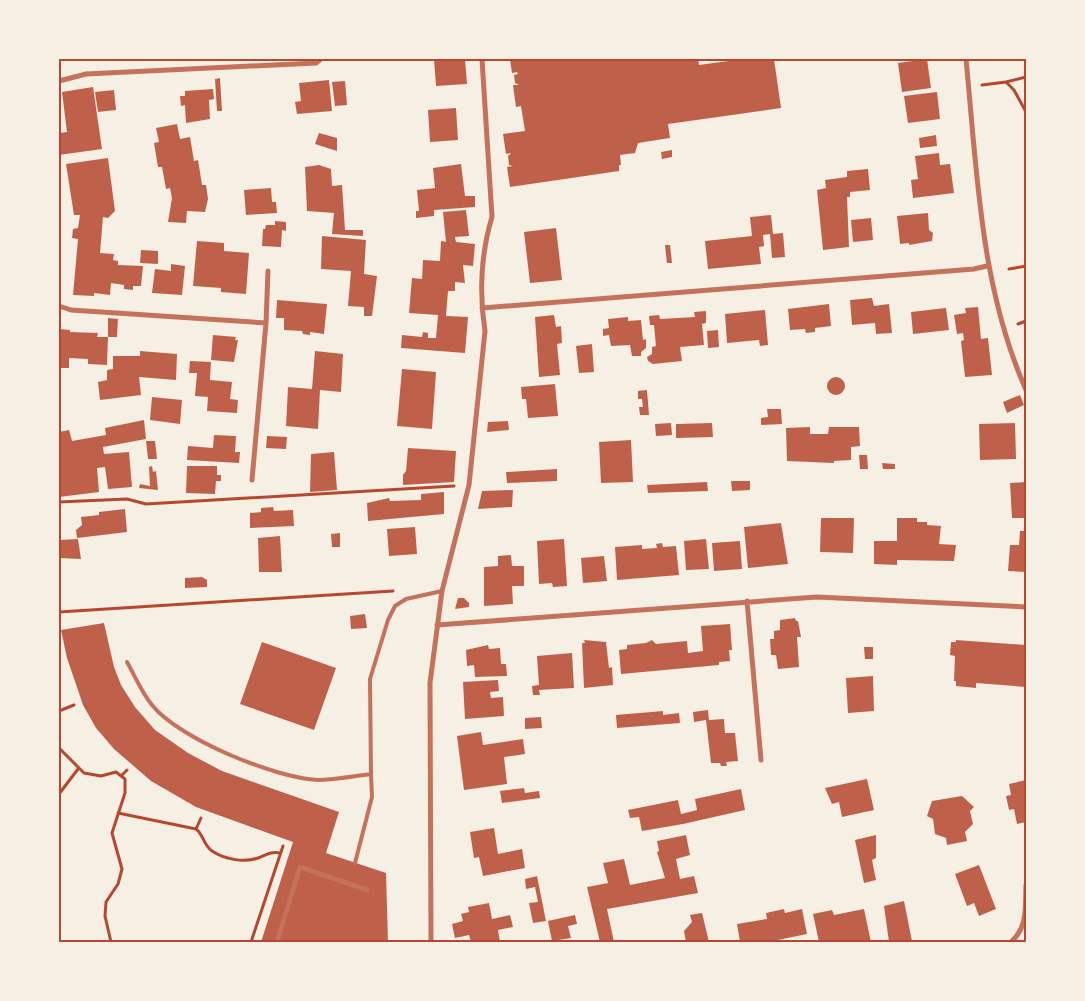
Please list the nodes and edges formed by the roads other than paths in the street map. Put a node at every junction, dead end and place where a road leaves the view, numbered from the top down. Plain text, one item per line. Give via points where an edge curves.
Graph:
1 (321, 59) edge
2 (482, 59) edge
3 (966, 59) edge
4 (59, 81) edge
5 (987, 266) junction
6 (268, 271) dead end
7 (59, 306) edge
8 (482, 308) junction
9 (266, 323) junction
10 (1026, 390) edge
11 (252, 480) dead end
12 (442, 592) junction
13 (747, 602) junction
14 (1026, 607) edge
15 (437, 625) junction
16 (127, 662) dead end
17 (761, 760) dead end
18 (371, 774) junction
19 (355, 863) dead end
20 (1026, 885) edge
21 (367, 890) dead end
22 (277, 942) edge
23 (431, 942) edge
24 (1011, 942) edge

1 - 4 street via 316,64 86,74
2 - 8 street via 492,217 485,238
3 - 5 street
5 - 8 street
5 - 10 street via 1009,350
6 - 9 street
7 - 9 street via 71,310
8 - 12 street via 485,331 469,485
9 - 11 street
12 - 15 street
12 - 18 lane via 406,599 395,606 388,620 370,679
13 - 14 street via 817,597
13 - 15 street
13 - 17 street
15 - 23 street via 430,702
16 - 18 lane via 153,706 176,726 223,753 287,774 318,780
18 - 19 lane via 372,797
20 - 24 street via 1025,919 1021,933
21 - 22 street via 300,867

